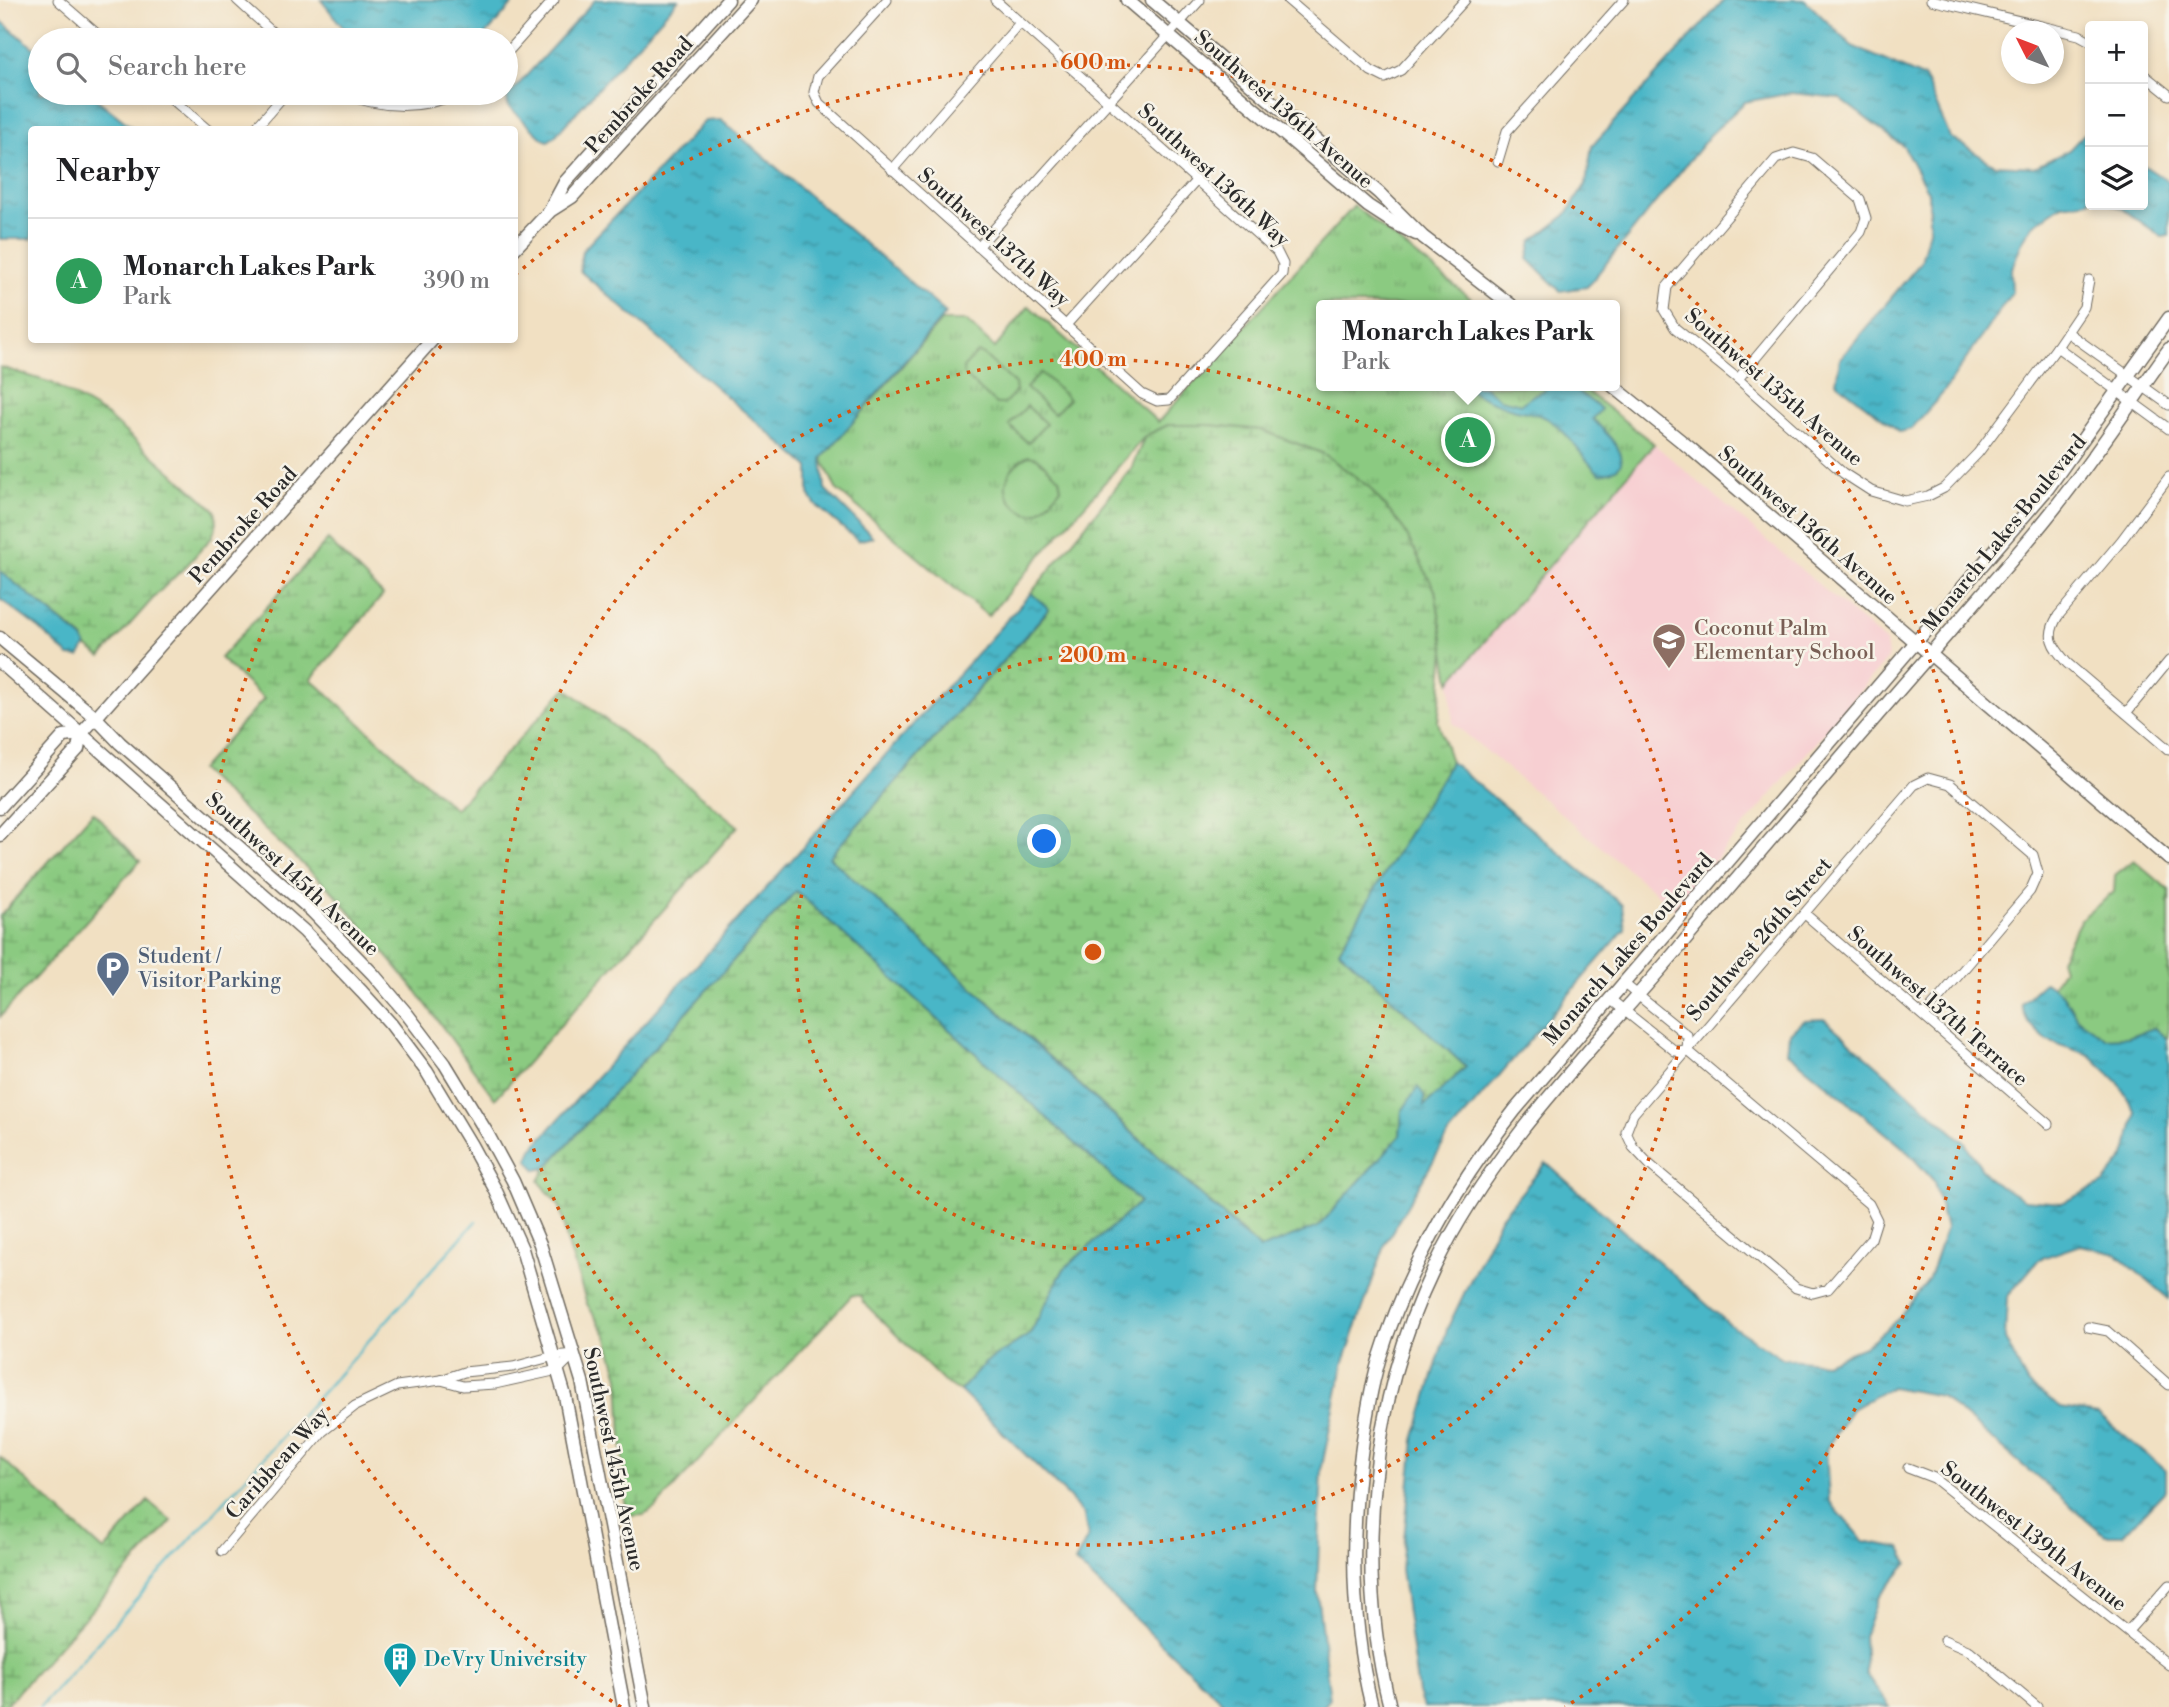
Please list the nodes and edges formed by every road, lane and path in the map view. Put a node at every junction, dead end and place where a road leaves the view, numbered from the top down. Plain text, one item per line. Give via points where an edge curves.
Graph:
1 (58, 0) edge
2 (237, 0) edge
3 (554, 0) edge
4 (728, 0) edge
5 (751, 0) edge
6 (887, 0) edge
7 (995, 0) edge
8 (1127, 0) edge
9 (1152, 0) edge
10 (1200, 0) edge
11 (1287, 0) edge
12 (1465, 0) edge
13 (1624, 0) edge
14 (1931, 0) edge
15 (1020, 23) junction
16 (1180, 23) junction
17 (90, 28) edge
18 (268, 28) edge
19 (1169, 36) junction
20 (2085, 38) edge
21 (518, 40) edge
22 (2148, 78) edge
23 (2169, 96) edge
24 (1109, 102) junction
25 (179, 105) edge
26 (276, 105) edge
27 (389, 105) edge
28 (419, 105) edge
29 (203, 126) edge
30 (257, 126) edge
31 (1498, 161) dead end
32 (892, 170) junction
33 (1196, 181) junction
34 (550, 211) junction
35 (1423, 237) junction
36 (518, 245) edge
37 (978, 247) junction
38 (2089, 280) dead end
39 (1505, 300) edge
40 (2169, 318) edge
41 (1066, 325) junction
42 (2067, 331) junction
43 (429, 343) edge
44 (2057, 347) junction
45 (2169, 349) edge
46 (2128, 376) junction
47 (1738, 379) junction
48 (2143, 386) junction
49 (1619, 391) edge
50 (2117, 391) junction
51 (1157, 401) joint
52 (2132, 402) junction
53 (2169, 405) edge
54 (2169, 429) edge
55 (2169, 477) edge
56 (0, 638) edge
57 (1916, 643) junction
58 (1929, 654) junction
59 (2169, 661) edge
60 (0, 662) edge
61 (2126, 713) junction
62 (96, 718) junction
63 (81, 734) junction
64 (2169, 750) edge
65 (0, 807) edge
66 (0, 835) edge
67 (2169, 859) edge
68 (1805, 914) junction
69 (1623, 983) junction
70 (1638, 995) junction
71 (1610, 999) junction
72 (1625, 1011) junction
73 (1924, 1016) junction
74 (1677, 1027) junction
75 (1664, 1043) junction
76 (1687, 1050) junction
77 (1542, 1078) junction
78 (2048, 1124) dead end
79 (1486, 1179) junction
80 (2088, 1327) dead end
81 (574, 1354) junction
82 (554, 1356) junction
83 (558, 1370) junction
84 (441, 1380) junction
85 (2169, 1385) edge
86 (1908, 1468) dead end
87 (222, 1551) dead end
88 (2169, 1585) edge
89 (2128, 1630) junction
90 (1944, 1640) dead end
91 (2169, 1665) edge
92 (624, 1707) edge
93 (645, 1707) edge
94 (1372, 1707) edge
95 (1390, 1707) edge
96 (2037, 1707) edge

1 - 17 street
2 - 18 street
3 - 21 street
4 - 34 street, Pembroke Road via 565,182
5 - 34 street, Pembroke Road via 572,197
6 - 32 street, Southwest 137th Way via 818,76 814,92 819,103
7 - 15 street, Southwest 136th Way
8 - 19 street, Southwest 136th Avenue
9 - 16 street, Southwest 136th Avenue
10 - 16 street
11 - 12 street via 1385,78 1401,71
13 - 31 street via 1507,131
14 - 20 street
15 - 24 street, Southwest 136th Way
15 - 32 street
16 - 19 street
16 - 35 street, Southwest 136th Avenue
19 - 24 street
19 - 35 street, Southwest 136th Avenue via 1368,206
22 - 23 street
24 - 33 street, Southwest 136th Way
24 - 37 street
25 - 29 street
26 - 30 street
27 - 28 street
32 - 37 street, Southwest 137th Way
33 - 41 street
33 - 51 street, Southwest 136th Way via 1277,252 1282,274 1168,400
34 - 36 street, Pembroke Road
35 - 39 street, Southwest 136th Avenue
37 - 41 street, Southwest 137th Way
38 - 42 street via 2084,307
40 - 46 street, Monarch Lakes Boulevard
41 - 51 street, Southwest 137th Way via 1142,394
42 - 44 street
42 - 46 street
43 - 62 street, Pembroke Road
44 - 47 street, Southwest 135th Avenue via 1978,453 1944,488 1905,501 1871,491 1843,473
44 - 50 street
45 - 48 street, Monarch Lakes Boulevard
46 - 48 street
46 - 50 street, Monarch Lakes Boulevard
47 - 47 street, Southwest 135th Avenue via 1861,232 1866,218 1860,200 1812,158 1794,153 1776,159 1667,287 1664,310 1675,328
48 - 52 street, Monarch Lakes Boulevard
48 - 53 street
49 - 57 street, Southwest 136th Avenue
50 - 52 street
50 - 57 street, Monarch Lakes Boulevard via 2048,488
52 - 54 street
52 - 58 street, Monarch Lakes Boulevard via 2064,497
55 - 61 street via 2052,627 2055,649 2067,663
56 - 62 street, Southwest 145th Avenue
57 - 58 street, Southwest 136th Avenue
57 - 69 street, Monarch Lakes Boulevard
58 - 67 street, Southwest 136th Avenue
58 - 70 street, Monarch Lakes Boulevard
59 - 61 street
60 - 63 street, Southwest 145th Avenue
61 - 64 street
62 - 63 street, Pembroke Road
62 - 81 street, Southwest 145th Avenue via 312,911 373,974 445,1064 513,1181 540,1244
63 - 65 street, Pembroke Road via 64,736
63 - 66 street, Pembroke Road via 78,749
63 - 82 street, Southwest 145th Avenue via 305,932 391,1024 427,1072 495,1189 522,1249
68 - 73 street, Southwest 137th Terrace
68 - 73 street, Southwest 26th Street via 1914,785 1928,778 1950,784 2033,855 2038,873 2031,891
68 - 76 street, Southwest 26th Street
69 - 70 street
69 - 71 street, Monarch Lakes Boulevard
70 - 72 street, Monarch Lakes Boulevard
70 - 74 street
71 - 72 street
71 - 77 street, Monarch Lakes Boulevard
72 - 75 street
72 - 79 street, Monarch Lakes Boulevard via 1541,1106
73 - 78 street, Southwest 137th Terrace
74 - 75 street
74 - 76 street via 1688,1037
75 - 76 street via 1675,1051
76 - 76 street, Southwest 26th Street via 1633,1114 1626,1132 1633,1147 1796,1288 1813,1293 1828,1289 1871,1239 1877,1220 1869,1204
77 - 79 street via 1533,1101 1479,1170
77 - 94 street, Monarch Lakes Boulevard via 1455,1192 1404,1296 1379,1361 1354,1503 1356,1626
79 - 95 street, Monarch Lakes Boulevard via 1464,1211 1419,1300 1383,1427 1370,1578
80 - 85 street via 2108,1331
81 - 82 street, Caribbean Way
81 - 83 street
81 - 93 street, Southwest 145th Avenue
82 - 83 street, Southwest 145th Avenue
82 - 84 street, Caribbean Way
83 - 84 street, Caribbean Way via 495,1384 463,1386
83 - 92 street, Southwest 145th Avenue
84 - 87 street, Caribbean Way via 397,1386 355,1406 322,1432
86 - 89 street, Southwest 139th Avenue via 1934,1478
88 - 89 street
89 - 91 street, Southwest 139th Avenue
90 - 96 street via 1970,1651

